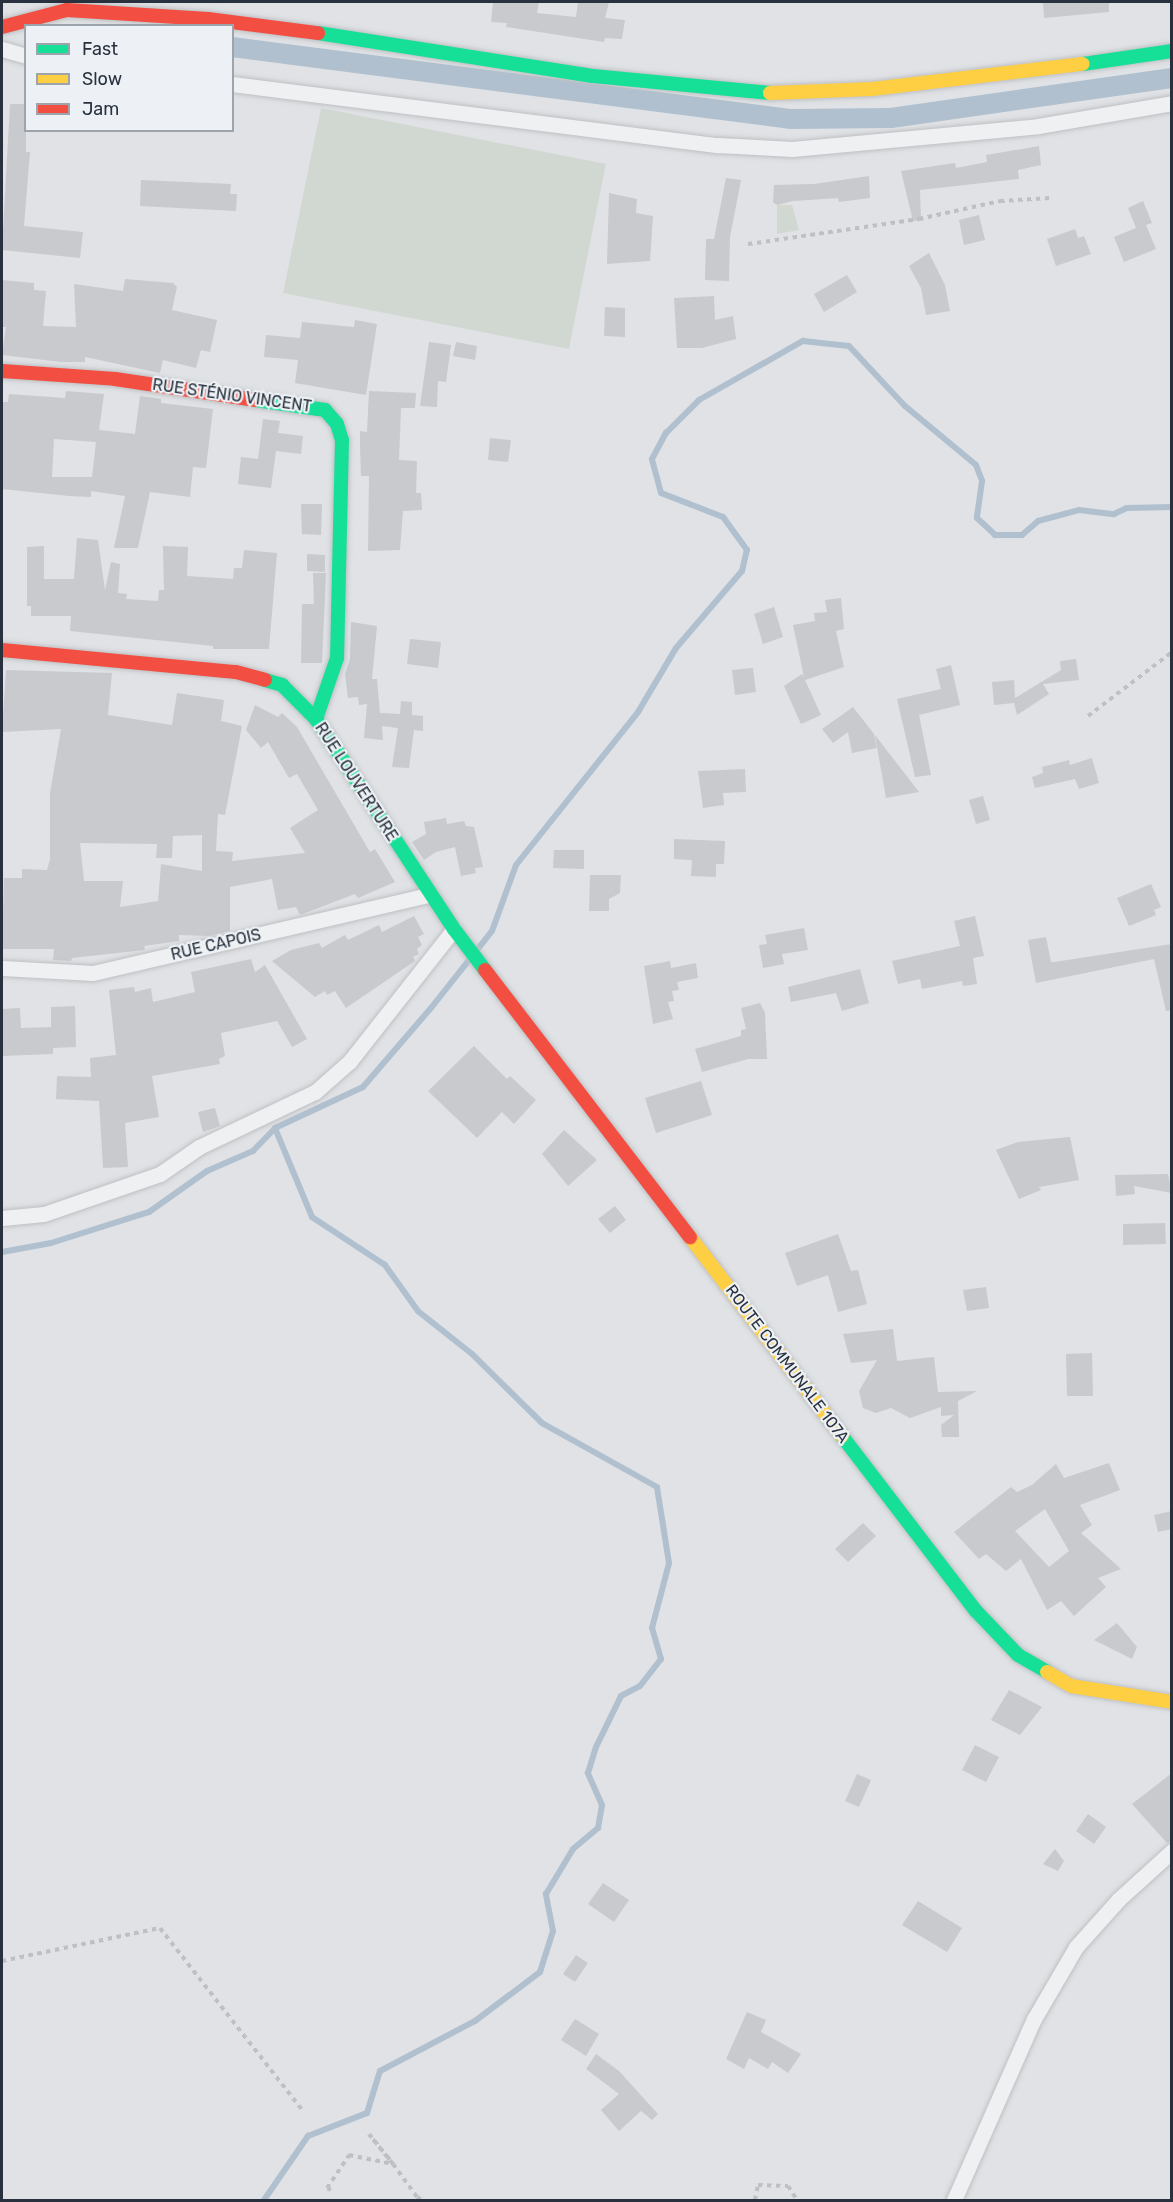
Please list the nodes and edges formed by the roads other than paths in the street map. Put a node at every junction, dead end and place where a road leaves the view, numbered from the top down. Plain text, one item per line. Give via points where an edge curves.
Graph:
1 (2, 27) edge
2 (2, 49) edge
3 (1172, 51) edge
4 (24, 55) edge
5 (234, 84) edge
6 (1172, 103) edge
7 (2, 371) edge
8 (2, 650) edge
9 (316, 719) junction
10 (428, 895) junction
11 (458, 934) junction
12 (2, 969) edge
13 (2, 1218) edge
14 (1172, 1702) edge
15 (1172, 1851) edge
16 (954, 2200) edge

1 - 3 street via 67,10 208,19 392,42 593,76 777,94 1016,74
2 - 4 street
5 - 6 street via 718,145 792,149 1038,126
7 - 9 street, RUE STÉNIO VINCENT via 115,380 325,410 337,424 342,440 337,658
8 - 9 street, RUE LOUVERTURE via 236,672 282,685
9 - 10 street, RUE LOUVERTURE
10 - 11 street, RUE LOUVERTURE
10 - 12 street, RUE CAPOIS via 93,973
11 - 13 street via 350,1061 315,1092 199,1147 160,1174 44,1214
11 - 14 street, ROUTE COMMUNALE 107A via 976,1611 1018,1655 1071,1686
15 - 16 street via 1119,1899 1076,1947 1034,2019

